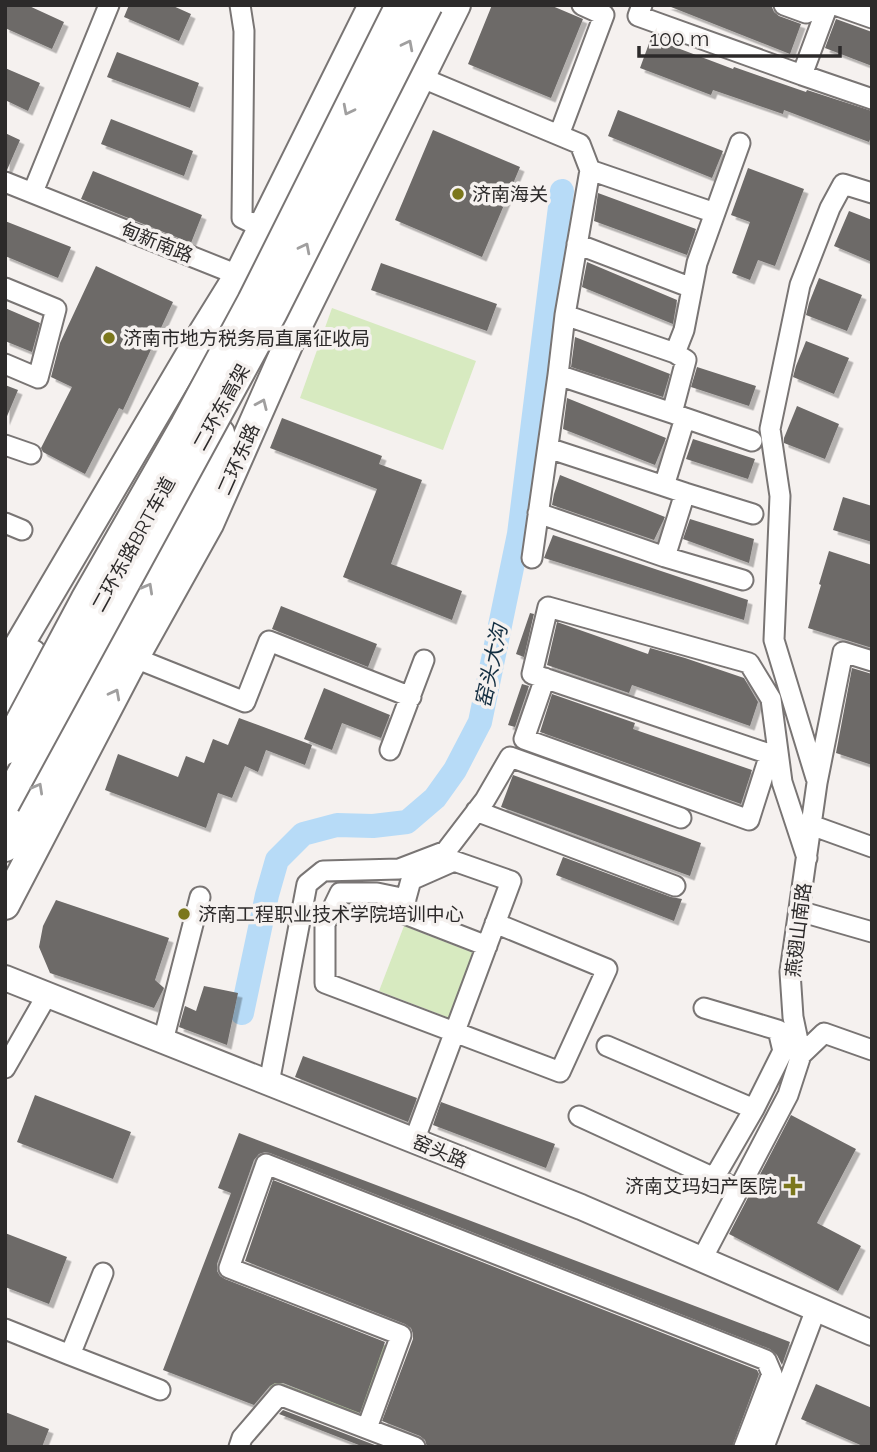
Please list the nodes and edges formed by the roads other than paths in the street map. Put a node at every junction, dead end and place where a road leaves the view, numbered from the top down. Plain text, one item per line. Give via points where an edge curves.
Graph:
1 (109, 5) edge
2 (240, 5) edge
3 (373, 5) edge
4 (400, 5) edge
5 (428, 5) edge
6 (456, 5) edge
7 (582, 5) edge
8 (642, 5) edge
9 (784, 5) edge
10 (836, 6) edge
11 (872, 18) edge
12 (802, 75) junction
13 (421, 77) junction
14 (872, 99) edge
15 (559, 135) junction
16 (740, 143) dead end
17 (590, 170) junction
18 (5, 182) edge
19 (33, 192) junction
20 (872, 193) edge
21 (715, 213) junction
22 (262, 228) junction
23 (577, 244) junction
24 (239, 275) junction
25 (5, 288) edge
26 (692, 288) junction
27 (308, 305) junction
28 (262, 308) junction
29 (565, 316) junction
30 (675, 353) junction
31 (5, 364) edge
32 (558, 375) junction
33 (679, 416) junction
34 (752, 441) dead end
35 (5, 445) edge
36 (548, 448) junction
37 (31, 454) dead end
38 (664, 486) junction
39 (684, 493) junction
40 (538, 513) junction
41 (753, 514) dead end
42 (665, 557) junction
43 (532, 558) dead end
44 (743, 580) dead end
45 (135, 658) junction
46 (424, 660) dead end
47 (872, 661) edge
48 (5, 669) edge
49 (545, 678) junction
50 (411, 697) junction
51 (5, 703) edge
52 (5, 750) edge
53 (390, 750) dead end
54 (774, 755) junction
55 (5, 776) edge
56 (817, 783) junction
57 (5, 804) edge
58 (476, 811) junction
59 (681, 818) dead end
60 (811, 825) junction
61 (872, 847) edge
62 (5, 848) edge
63 (807, 858) junction
64 (675, 886) dead end
65 (200, 897) dead end
66 (405, 899) junction
67 (5, 905) edge
68 (799, 911) junction
69 (495, 923) junction
70 (872, 932) edge
71 (487, 946) junction
72 (5, 978) edge
73 (47, 995) junction
74 (704, 1008) dead end
75 (454, 1033) junction
76 (163, 1041) junction
77 (607, 1046) dead end
78 (872, 1050) edge
79 (801, 1055) junction
80 (5, 1068) edge
81 (269, 1083) junction
82 (754, 1109) junction
83 (579, 1116) dead end
84 (414, 1141) junction
85 (714, 1178) junction
86 (738, 1190) junction
87 (702, 1259) junction
88 (103, 1273) dead end
89 (816, 1309) junction
90 (5, 1329) edge
91 (872, 1332) edge
92 (70, 1355) junction
93 (160, 1390) dead end
94 (367, 1428) junction
95 (239, 1447) edge
96 (415, 1447) edge
97 (744, 1447) edge
98 (764, 1447) edge

1 - 19 street
2 - 22 street via 244,31 242,218
3 - 22 highway
4 -> 28 highway, 二环东高架, bridge
28 -> 5 highway, 二环东高架, bridge
6 - 13 highway, 二环东路
7 - 15 street via 604,15
8 - 12 street via 638,16
9 - 10 street via 806,13
10 - 11 street
10 - 12 street
12 - 14 street
13 - 15 street
13 - 27 highway, 二环东路
15 - 17 street via 580,144
16 - 21 street
17 - 21 street
17 - 23 street
18 - 19 street, 甸新南路
19 - 24 street, 甸新南路
20 - 56 street via 843,184 830,208 800,285 769,429 780,496 774,640
21 - 26 street
22 - 24 highway
23 - 26 street
23 - 29 street
24 - 27 street, 甸新南路
24 - 28 street
24 - 48 highway
25 - 31 street via 56,309 38,378
26 - 30 street
27 - 28 street
45 -> 27 highway, 二环东路 via 209,524
28 - 51 highway, bridge via 97,534
28 - 52 highway, 二环东高架, bridge via 185,425
28 - 55 street, 二环东路BRT车道
28 - 57 highway, 二环东高架, bridge
62 -> 28 highway, bridge via 166,554
29 - 30 street
29 - 32 street
30 - 33 street via 686,360
32 - 33 street
32 - 36 street
33 - 34 street
33 - 38 street
35 - 37 street
36 - 38 street
36 - 40 street
38 - 39 street
39 - 41 street
39 - 42 street
40 - 42 street
40 - 43 street
42 - 44 street
45 - 50 street via 245,702 269,641
67 -> 45 highway, 二环东路
46 - 50 street
47 - 56 street, 燕翅山南路 via 843,652
49 - 54 street
49 - 54 street via 524,739 749,820
49 - 54 street via 532,674 548,607 749,663 771,699
50 - 53 street
54 - 63 street
56 - 60 street, 燕翅山南路
58 - 59 street via 510,757
58 - 64 street
58 - 81 street via 446,851 399,869 323,871 307,884
60 - 61 street
60 - 63 street, 燕翅山南路
63 - 68 street, 燕翅山南路
65 - 76 street
66 - 69 street via 411,880 454,861 511,881
66 - 71 street via 402,913
66 - 75 street via 340,893 325,924 324,983
68 - 70 street
68 - 79 street, 燕翅山南路 via 790,972
69 - 71 street
69 - 75 street via 607,969 560,1072
71 - 75 street
72 - 73 main road, 窑头路
73 - 76 main road, 窑头路
73 - 80 street
74 - 82 street via 778,1030 783,1051
75 - 84 street
76 - 81 main road, 窑头路
77 - 82 street
78 - 79 street via 824,1033
79 - 86 street, 燕翅山南路 via 788,1095
81 - 84 main road, 窑头路
82 - 85 street
83 - 85 street
84 - 87 main road, 窑头路
85 - 86 street
86 - 87 street, 燕翅山南路
87 - 89 main road, 窑头路
88 - 92 street
89 - 91 main road, 窑头路
89 - 98 street
90 - 92 street
92 - 93 street
94 - 95 street via 279,1395
94 - 96 street
94 - 97 street via 401,1335 229,1268 266,1164 766,1360 772,1374

